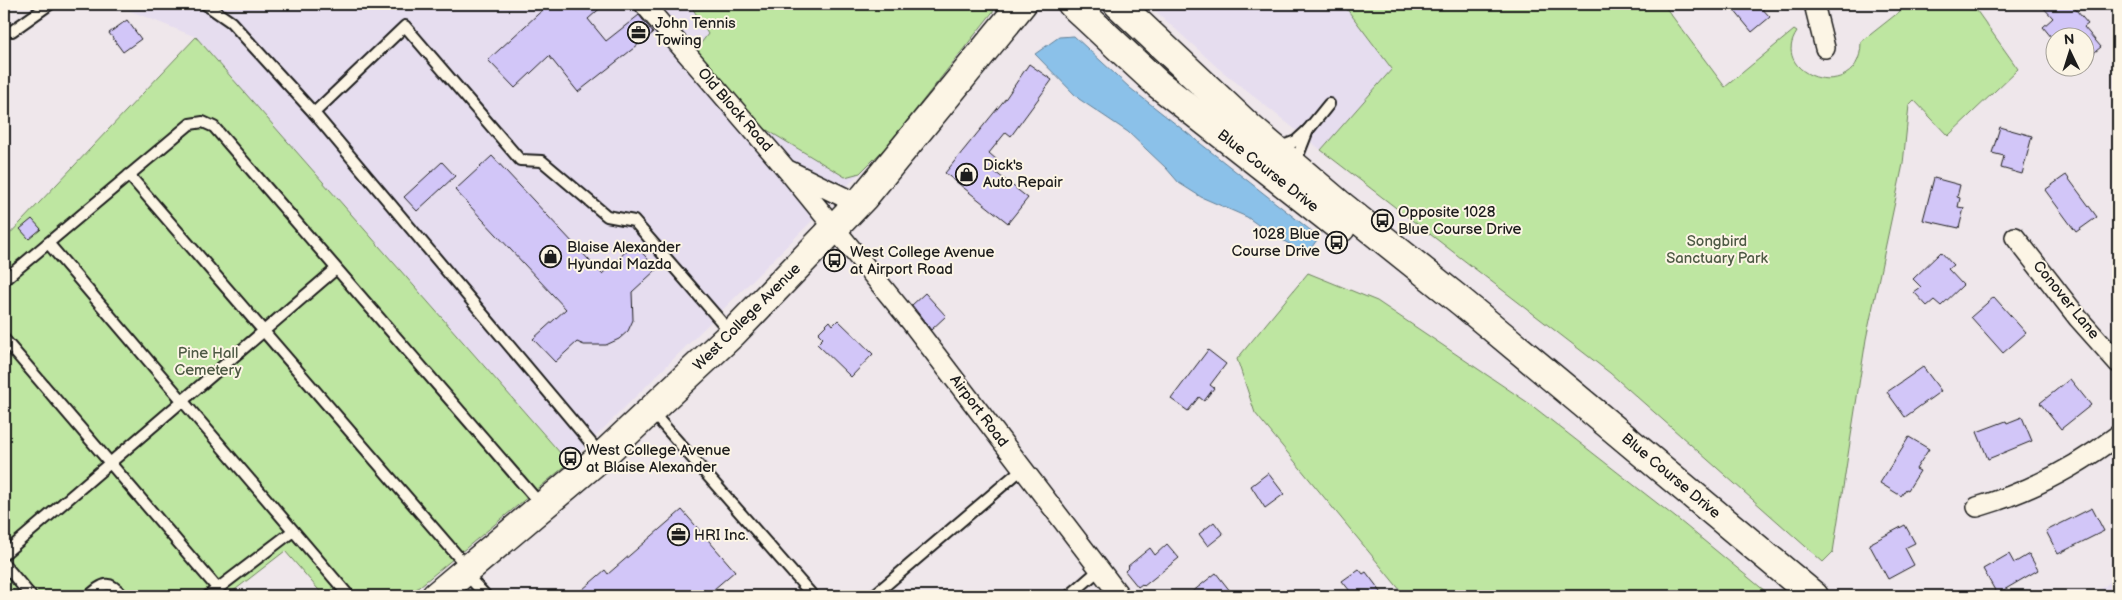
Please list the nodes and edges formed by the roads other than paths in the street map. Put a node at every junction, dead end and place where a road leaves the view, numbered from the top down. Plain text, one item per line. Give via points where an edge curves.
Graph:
1 (50, 4) edge
2 (206, 4) edge
3 (644, 4) edge
4 (1022, 4) edge
5 (1072, 4) edge
6 (1118, 4) edge
7 (1814, 4) edge
8 (12, 31) dead end
9 (1825, 48) dead end
10 (1329, 104) dead end
11 (314, 113) junction
12 (1308, 130) junction
13 (1274, 148) junction
14 (1298, 169) junction
15 (787, 170) junction
16 (130, 174) junction
17 (858, 204) junction
18 (834, 229) junction
19 (2015, 237) dead end
20 (48, 243) junction
21 (336, 269) junction
22 (4, 280) edge
23 (264, 331) junction
24 (732, 334) junction
25 (4, 339) edge
26 (1527, 357) junction
27 (2118, 363) edge
28 (182, 401) junction
29 (651, 411) junction
30 (2118, 436) edge
31 (602, 456) junction
32 (110, 463) junction
33 (1022, 469) junction
34 (542, 507) junction
35 (1977, 507) dead end
36 (293, 531) junction
37 (4, 554) edge
38 (4, 564) edge
39 (1099, 570) junction
40 (467, 571) junction
41 (218, 589) junction
42 (32, 596) edge
43 (89, 596) edge
44 (123, 596) edge
45 (208, 596) edge
46 (350, 596) edge
47 (436, 596) edge
48 (486, 596) edge
49 (813, 596) edge
50 (873, 596) edge
51 (1069, 596) edge
52 (1120, 596) edge
53 (1814, 596) edge

1 - 8 lane
2 - 11 lane via 231,22
3 - 15 street, Old Block Road
4 - 17 main road, West College Avenue
5 - 26 main road, Blue Course Drive via 1158,84 1296,194
6 - 13 main road, Blue Course Drive
7 - 9 street
10 - 12 lane
11 - 24 lane via 405,26 520,160 542,161 607,216 634,221
11 - 31 lane
12 - 13 lane via 1296,141
12 - 14 lane via 1299,153
13 - 14 main road, Blue Course Drive
14 - 26 main road, Blue Course Drive
15 - 17 street, Old Block Road
15 - 18 street, Old Block Road
16 - 20 lane
16 - 21 lane via 190,124 203,122 214,127
16 - 23 lane
17 - 18 main road, West College Avenue
18 - 24 main road, West College Avenue
18 - 33 street, Airport Road via 911,322
19 - 27 street, Conover Lane
20 - 22 lane
20 - 28 lane
21 - 23 lane
21 - 34 lane
23 - 28 lane
23 - 40 lane
24 - 29 main road, West College Avenue
25 - 32 lane
26 - 53 main road, Blue Course Drive
28 - 32 lane
28 - 36 lane
29 - 31 main road, West College Avenue
29 - 49 lane
30 - 35 street via 2058,476 2009,498
31 - 34 main road, West College Avenue
32 - 37 lane
32 - 41 lane
33 - 39 street, Airport Road
33 - 50 lane
34 - 40 main road, West College Avenue
36 - 41 lane
36 - 46 lane
38 - 42 lane
39 - 51 lane
39 - 52 street, Airport Road
40 - 47 main road, West College Avenue
40 - 48 lane
41 - 45 lane
43 - 44 lane via 100,586 108,584

